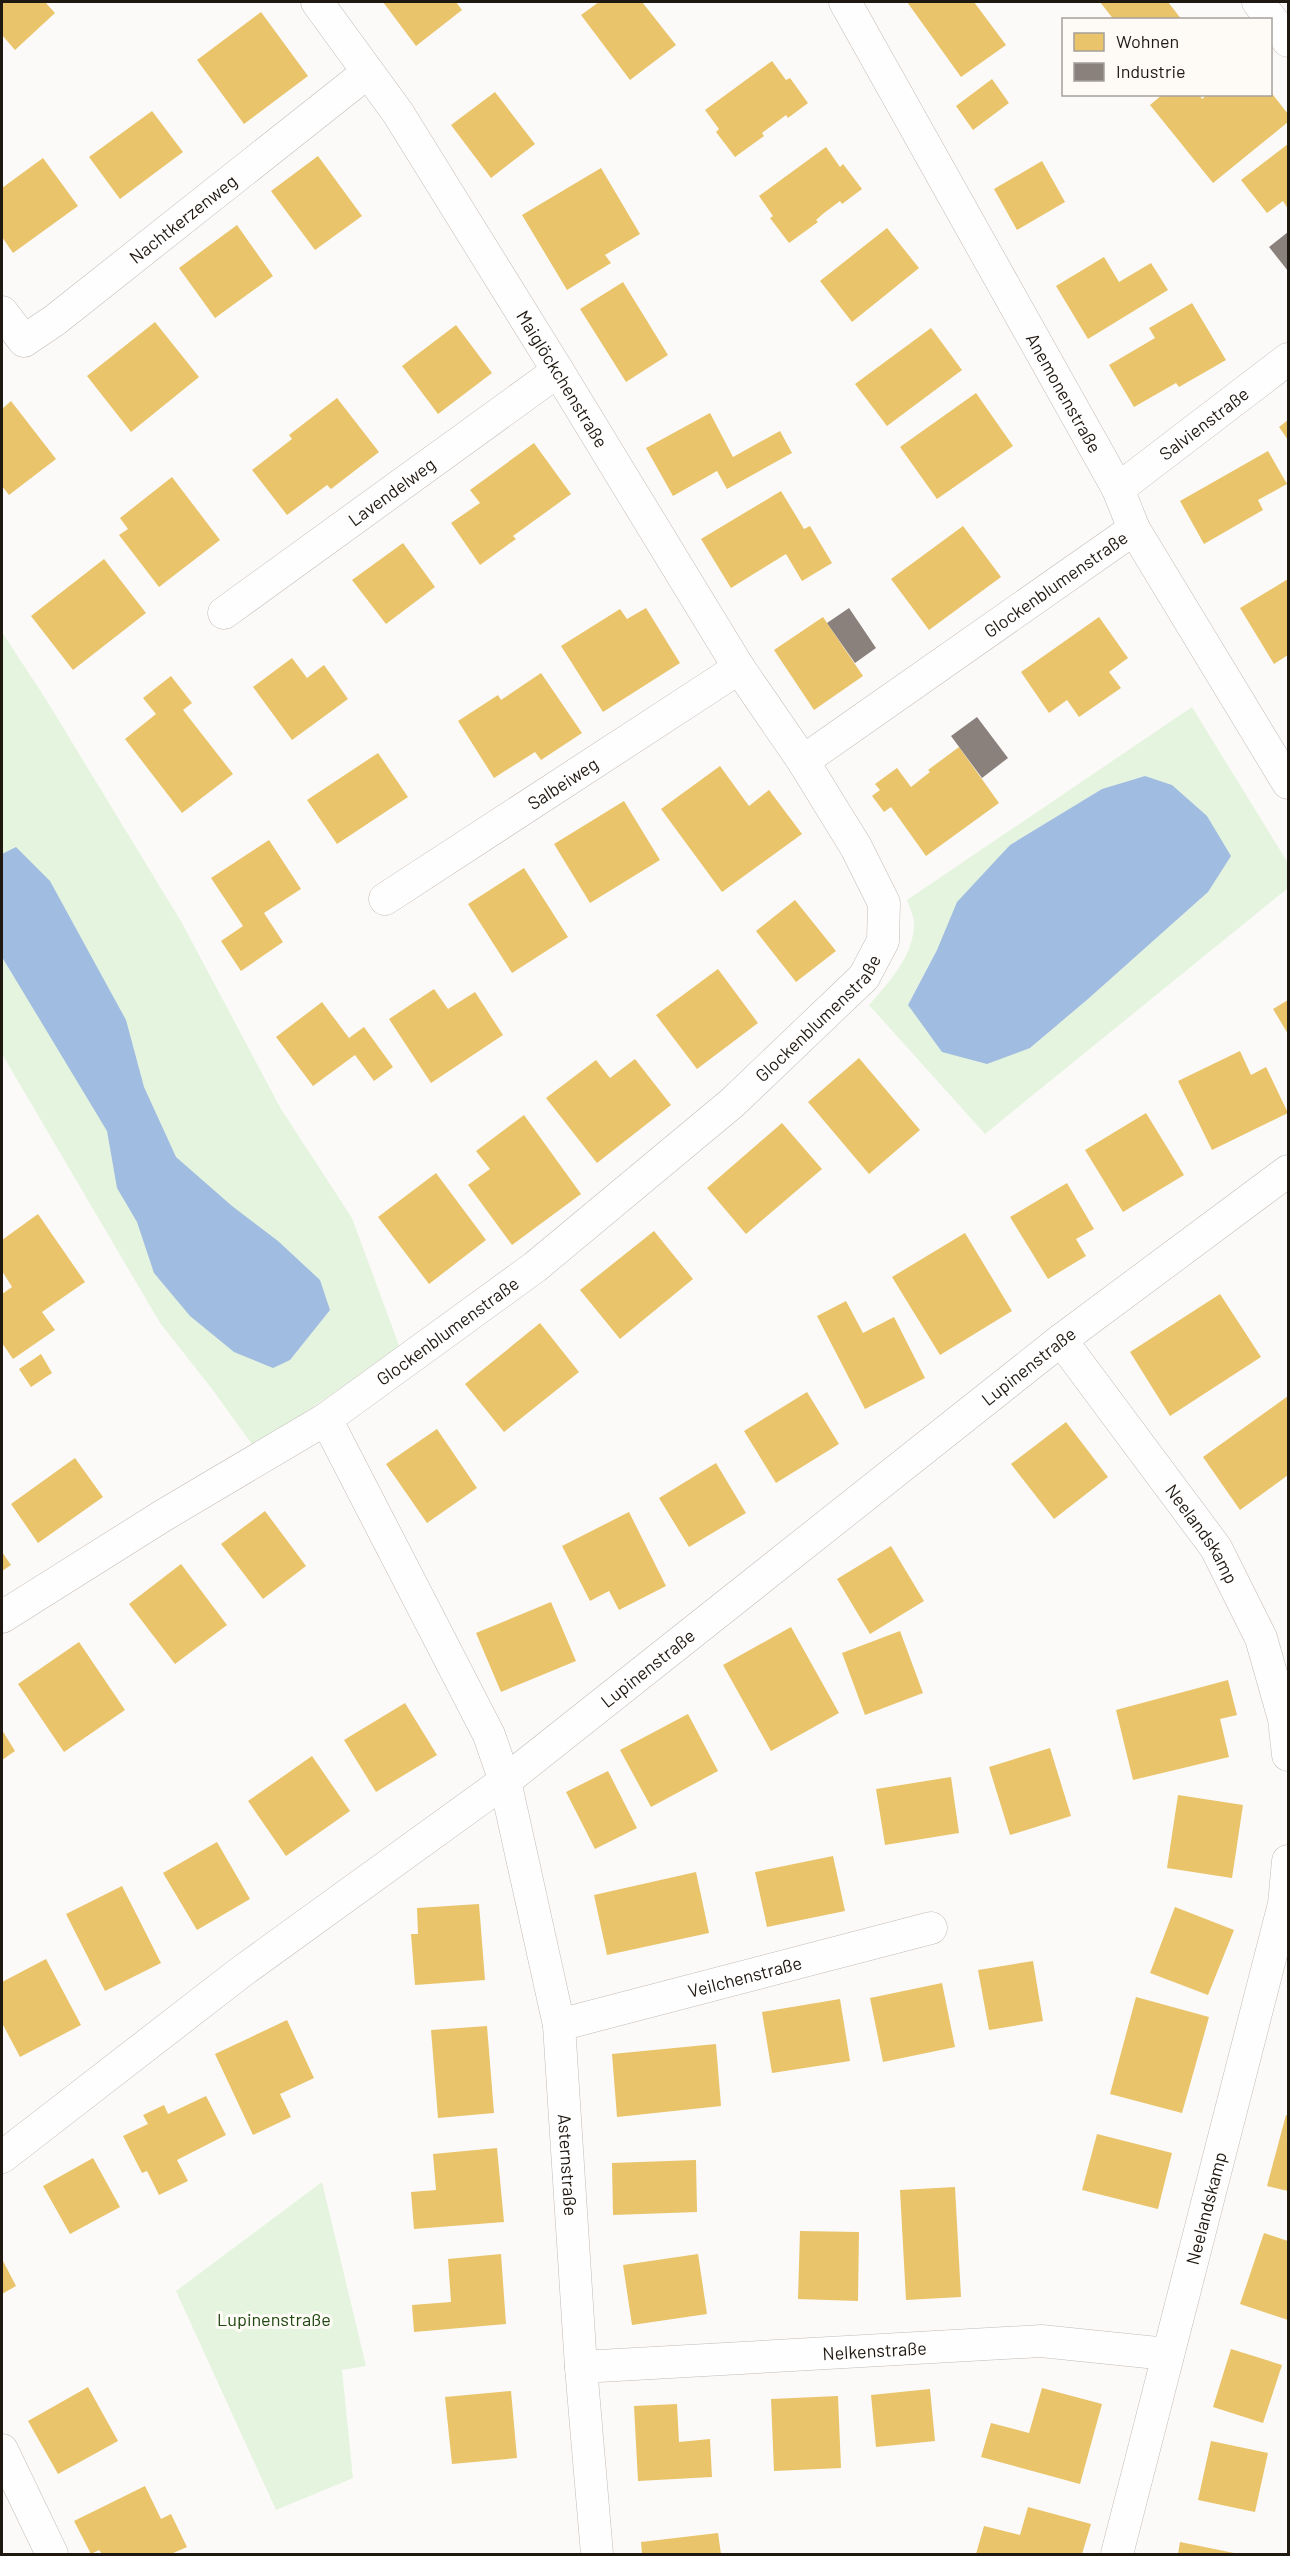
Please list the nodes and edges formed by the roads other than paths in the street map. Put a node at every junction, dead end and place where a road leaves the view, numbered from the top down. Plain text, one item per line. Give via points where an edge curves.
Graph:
1 (317, 2) edge
2 (845, 2) edge
3 (1258, 2) edge
4 (1270, 18) edge
5 (1272, 20) edge
6 (1288, 41) edge
7 (368, 72) junction
8 (2, 312) edge
9 (1288, 359) edge
10 (558, 371) junction
11 (1118, 489) junction
12 (1134, 529) junction
13 (224, 613) dead end
14 (739, 668) junction
15 (803, 761) junction
16 (1288, 783) edge
17 (385, 899) dead end
18 (1288, 1171) edge
19 (1061, 1340) junction
20 (326, 1419) junction
21 (2, 1617) edge
22 (1288, 1755) edge
23 (505, 1781) junction
24 (1288, 1861) edge
25 (931, 1928) dead end
26 (559, 2025) junction
27 (2, 2157) edge
28 (1167, 2354) junction
29 (580, 2367) junction
30 (2, 2451) edge
31 (52, 2554) edge
32 (597, 2554) edge
33 (1117, 2554) edge

1 - 7 street, Maiglöckchenstraße
2 - 11 street, Anemonenstraße
3 - 4 street
5 - 6 street
7 - 8 street, Nachtkerzenweg via 65,313 24,341
7 - 10 street, Maiglöckchenstraße via 398,113
9 - 11 street, Salvienstraße
10 - 13 street, Lavendelweg
10 - 14 street, Maiglöckchenstraße
11 - 12 street, Anemonenstraße
12 - 15 street, Glockenblumenstraße
12 - 16 street, Anemonenstraße
14 - 15 street, Maiglöckchenstraße
14 - 17 street, Salbeiweg
15 - 20 street, Glockenblumenstraße via 856,847 884,903 883,941 864,977 732,1103 534,1267
18 - 19 street, Lupinenstraße
19 - 22 street, Neelandskamp via 1216,1548 1261,1638 1284,1719
19 - 23 street, Lupinenstraße
20 - 21 street, Glockenblumenstraße
20 - 23 street via 489,1735
23 - 26 street, Asternstraße
23 - 27 street, Lupinenstraße via 241,1972
24 - 28 street, Neelandskamp via 1284,1904
25 - 26 street, Veilchenstraße
26 - 29 street, Asternstraße
28 - 29 street, Nelkenstraße via 1041,2341
28 - 33 street, Neelandskamp
29 - 32 street, Asternstraße
30 - 31 street

